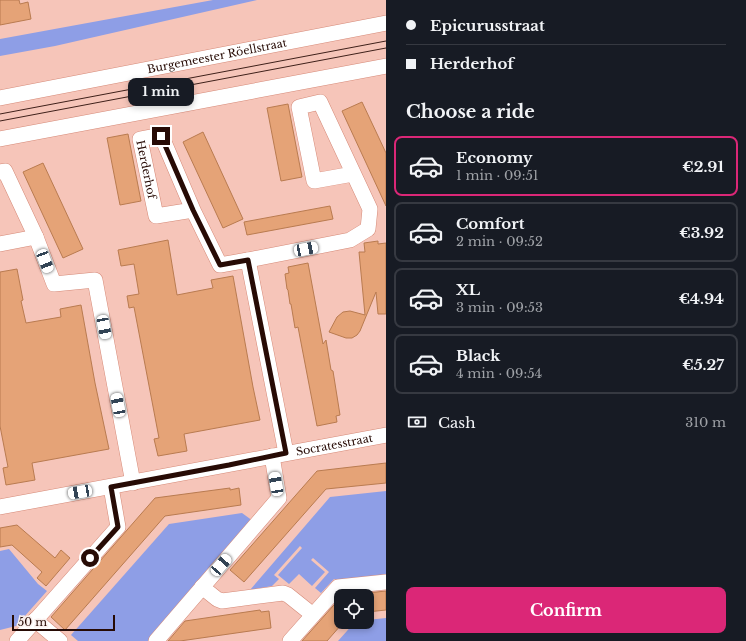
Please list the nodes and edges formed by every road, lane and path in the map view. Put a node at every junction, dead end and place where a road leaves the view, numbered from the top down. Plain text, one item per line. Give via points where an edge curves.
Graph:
1 (386, 23) edge
2 (386, 66) edge
3 (0, 98) edge
4 (0, 139) edge
5 (0, 172) edge
6 (353, 174) junction
7 (193, 210) junction
8 (36, 237) junction
9 (0, 244) edge
10 (248, 260) junction
11 (386, 435) edge
12 (279, 455) junction
13 (133, 483) junction
14 (111, 487) junction
15 (0, 507) edge
16 (386, 582) edge
17 (202, 587) junction
18 (313, 615) junction
19 (35, 620) junction
20 (17, 641) edge
21 (60, 641) edge
22 (156, 641) edge
23 (290, 641) edge

1 - 3 street, Burgemeester Röellstraat
2 - 4 street
5 - 8 street via 5,171
6 - 6 street via 314,182 299,107 320,102
6 - 10 street via 370,209 368,229 350,240
7 - 7 street, Herderhof via 156,216 140,139 161,136
7 - 10 street, Herderhof via 220,265
8 - 9 street
8 - 13 street via 54,284 95,280
10 - 12 street
11 - 12 street, Socratesstraat
12 - 13 street, Socratesstraat
12 - 17 street via 279,498
13 - 14 street, Socratesstraat
14 - 15 street, Socratesstraat
14 - 19 street via 118,527
16 - 18 street via 338,587
17 - 18 street via 222,601 284,593
17 - 22 street
18 - 23 street
19 - 20 street
19 - 21 street

